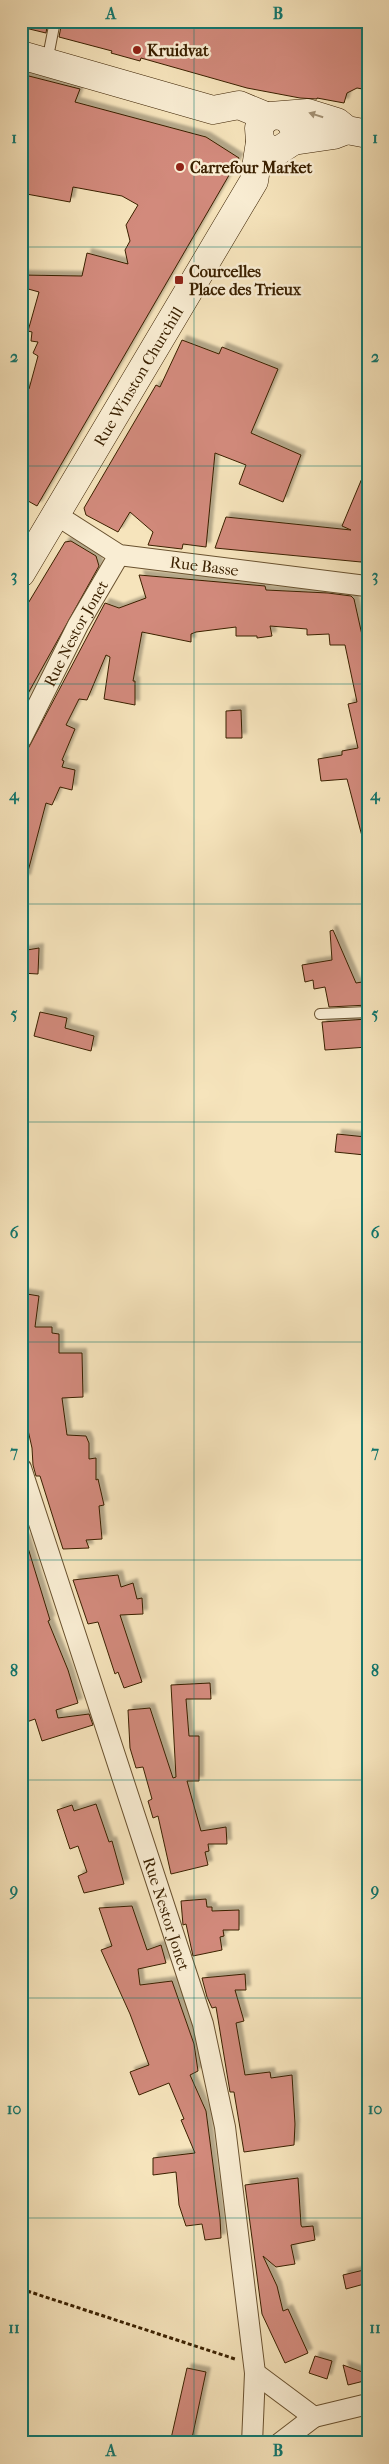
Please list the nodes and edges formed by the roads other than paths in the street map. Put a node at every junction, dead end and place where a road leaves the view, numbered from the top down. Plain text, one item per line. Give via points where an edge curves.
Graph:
1 (55, 21) edge
2 (21, 55) edge
3 (47, 62) junction
4 (358, 132) edge
5 (273, 133) junction
6 (55, 514) junction
7 (119, 555) junction
8 (21, 573) edge
9 (367, 588) edge
10 (21, 739) edge
11 (368, 1012) edge
12 (320, 1014) dead end
13 (21, 1468) edge
14 (255, 2369) junction
15 (368, 2404) edge
16 (314, 2417) junction
17 (252, 2443) edge
18 (280, 2443) edge

1 - 3 lane
2 - 3 main road
3 - 5 main road via 213,110 239,105
4 - 5 main road via 308,113
5 - 6 main road, Rue Winston Churchill via 276,164 266,175 254,181
6 - 7 street, Rue Basse
6 - 8 main road, Rue Winston Churchill
7 - 9 street, Rue Basse
7 - 10 street, Rue Nestor Jonet via 78,625
11 - 12 lane
13 - 14 street, Rue Nestor Jonet via 202,2024 225,2127
14 - 16 street
14 - 17 street, Rue Nestor Jonet
15 - 16 street
16 - 18 street

